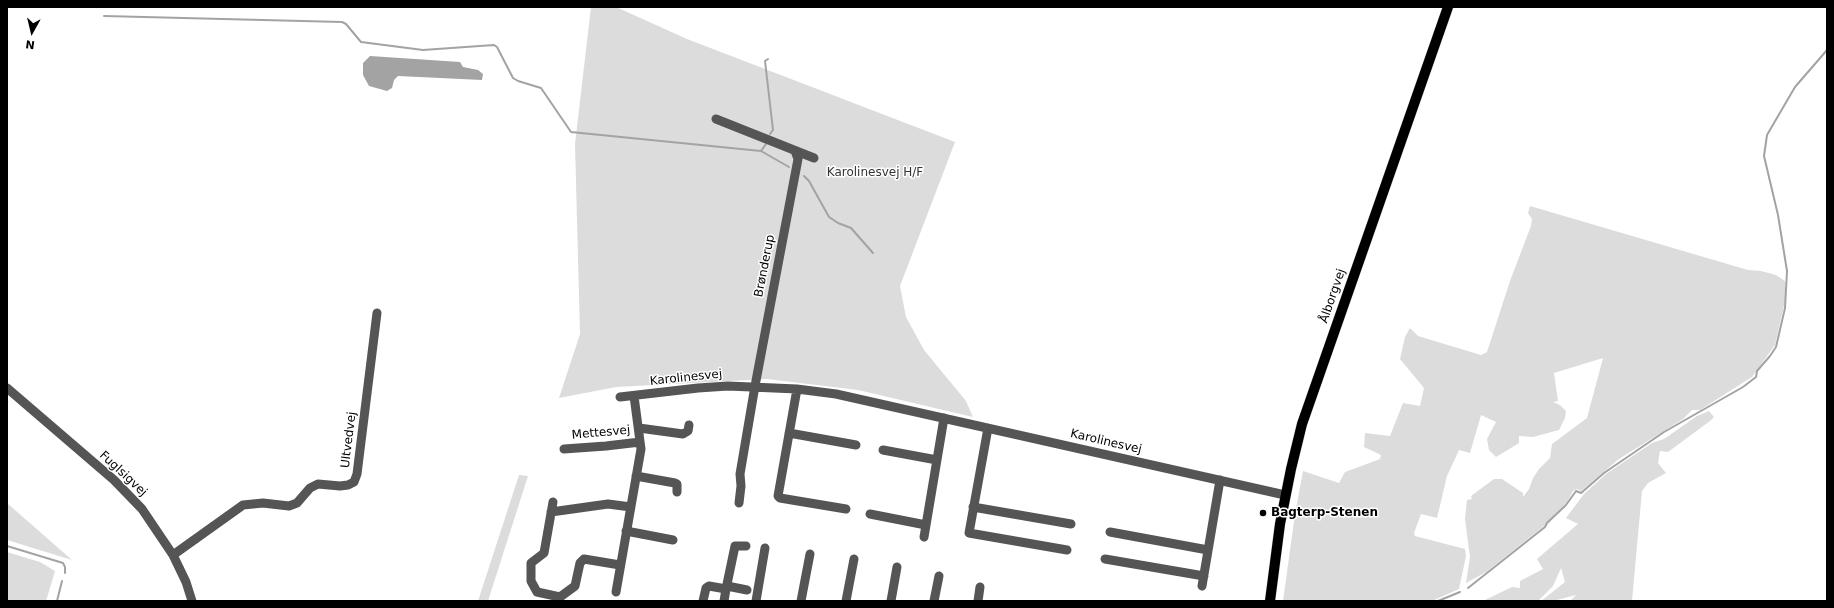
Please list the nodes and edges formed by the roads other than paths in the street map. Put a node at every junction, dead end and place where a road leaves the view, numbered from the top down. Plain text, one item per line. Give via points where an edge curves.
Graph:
1 (1448, 7) edge
2 (716, 119) dead end
3 (795, 151) junction
4 (814, 158) dead end
5 (377, 313) dead end
6 (755, 386) junction
7 (7, 388) edge
8 (797, 389) junction
9 (634, 396) junction
10 (620, 397) dead end
11 (944, 418) junction
12 (690, 425) dead end
13 (639, 428) junction
14 (988, 428) junction
15 (789, 433) junction
16 (640, 442) junction
17 (856, 445) dead end
18 (564, 449) dead end
19 (883, 450) dead end
20 (937, 460) junction
21 (636, 476) junction
22 (1220, 480) junction
23 (677, 492) dead end
24 (1285, 495) junction
25 (553, 502) dead end
26 (739, 503) dead end
27 (630, 507) junction
28 (973, 507) junction
29 (846, 510) dead end
30 (551, 512) junction
31 (870, 514) dead end
32 (1072, 524) dead end
33 (926, 525) junction
34 (626, 531) junction
35 (1110, 532) dead end
36 (924, 537) dead end
37 (673, 540) dead end
38 (746, 546) dead end
39 (765, 548) dead end
40 (1067, 550) dead end
41 (1208, 550) junction
42 (810, 554) dead end
43 (173, 555) junction
44 (1105, 558) dead end
45 (854, 559) dead end
46 (620, 566) junction
47 (897, 567) dead end
48 (939, 576) dead end
49 (1204, 576) junction
50 (1202, 586) dead end
51 (980, 587) dead end
52 (727, 588) junction
53 (747, 590) dead end
54 (616, 592) dead end
55 (192, 601) edge
56 (704, 601) edge
57 (724, 601) edge
58 (756, 601) edge
59 (801, 601) edge
60 (846, 601) edge
61 (891, 601) edge
62 (934, 601) edge
63 (978, 601) edge
64 (1270, 601) edge

1 - 24 main road, Ålborgvej via 1302,424
2 - 3 street
3 - 4 street
3 - 6 street, Brønderup via 798,159
5 - 43 street, Ultvedvej via 354,482 340,486 318,484 310,488 297,503 289,506 243,504
6 - 8 street, Karolinesvej
6 - 9 street, Karolinesvej via 698,388
6 - 26 street via 740,474 742,486
7 - 43 street, Fuglsigvej via 119,485 142,509
8 - 11 street, Karolinesvej via 873,401
8 - 15 street
9 - 10 street, Karolinesvej
9 - 13 street, Mettesvej
11 - 14 street, Karolinesvej
11 - 20 street
12 - 13 street, Mettesvej via 686,434
13 - 16 street, Mettesvej
14 - 22 street, Karolinesvej
14 - 28 street
15 - 17 street
15 - 29 street via 778,497
16 - 18 street, Mettesvej
16 - 21 street, Mettesvej
19 - 20 street
20 - 33 street
21 - 23 street via 678,484
21 - 27 street, Mettesvej
22 - 24 street, Karolinesvej
22 - 41 street
24 - 64 main road, Ålborgvej
25 - 30 street
27 - 30 street via 606,504
27 - 34 street, Mettesvej
28 - 32 street
28 - 40 street via 970,534
30 - 46 street via 544,553 531,563 532,583 538,593 559,597 574,587 580,563 584,559
31 - 33 street
33 - 36 street
34 - 37 street
34 - 46 street, Mettesvej
35 - 41 street
38 - 52 street via 735,546
39 - 58 street
41 - 49 street
42 - 59 street
43 - 55 street, Fuglsigvej
44 - 49 street
45 - 60 street
46 - 54 street, Mettesvej
47 - 61 street
48 - 62 street
49 - 50 street
51 - 63 street
52 - 53 street
52 - 56 street via 707,587
52 - 57 street

